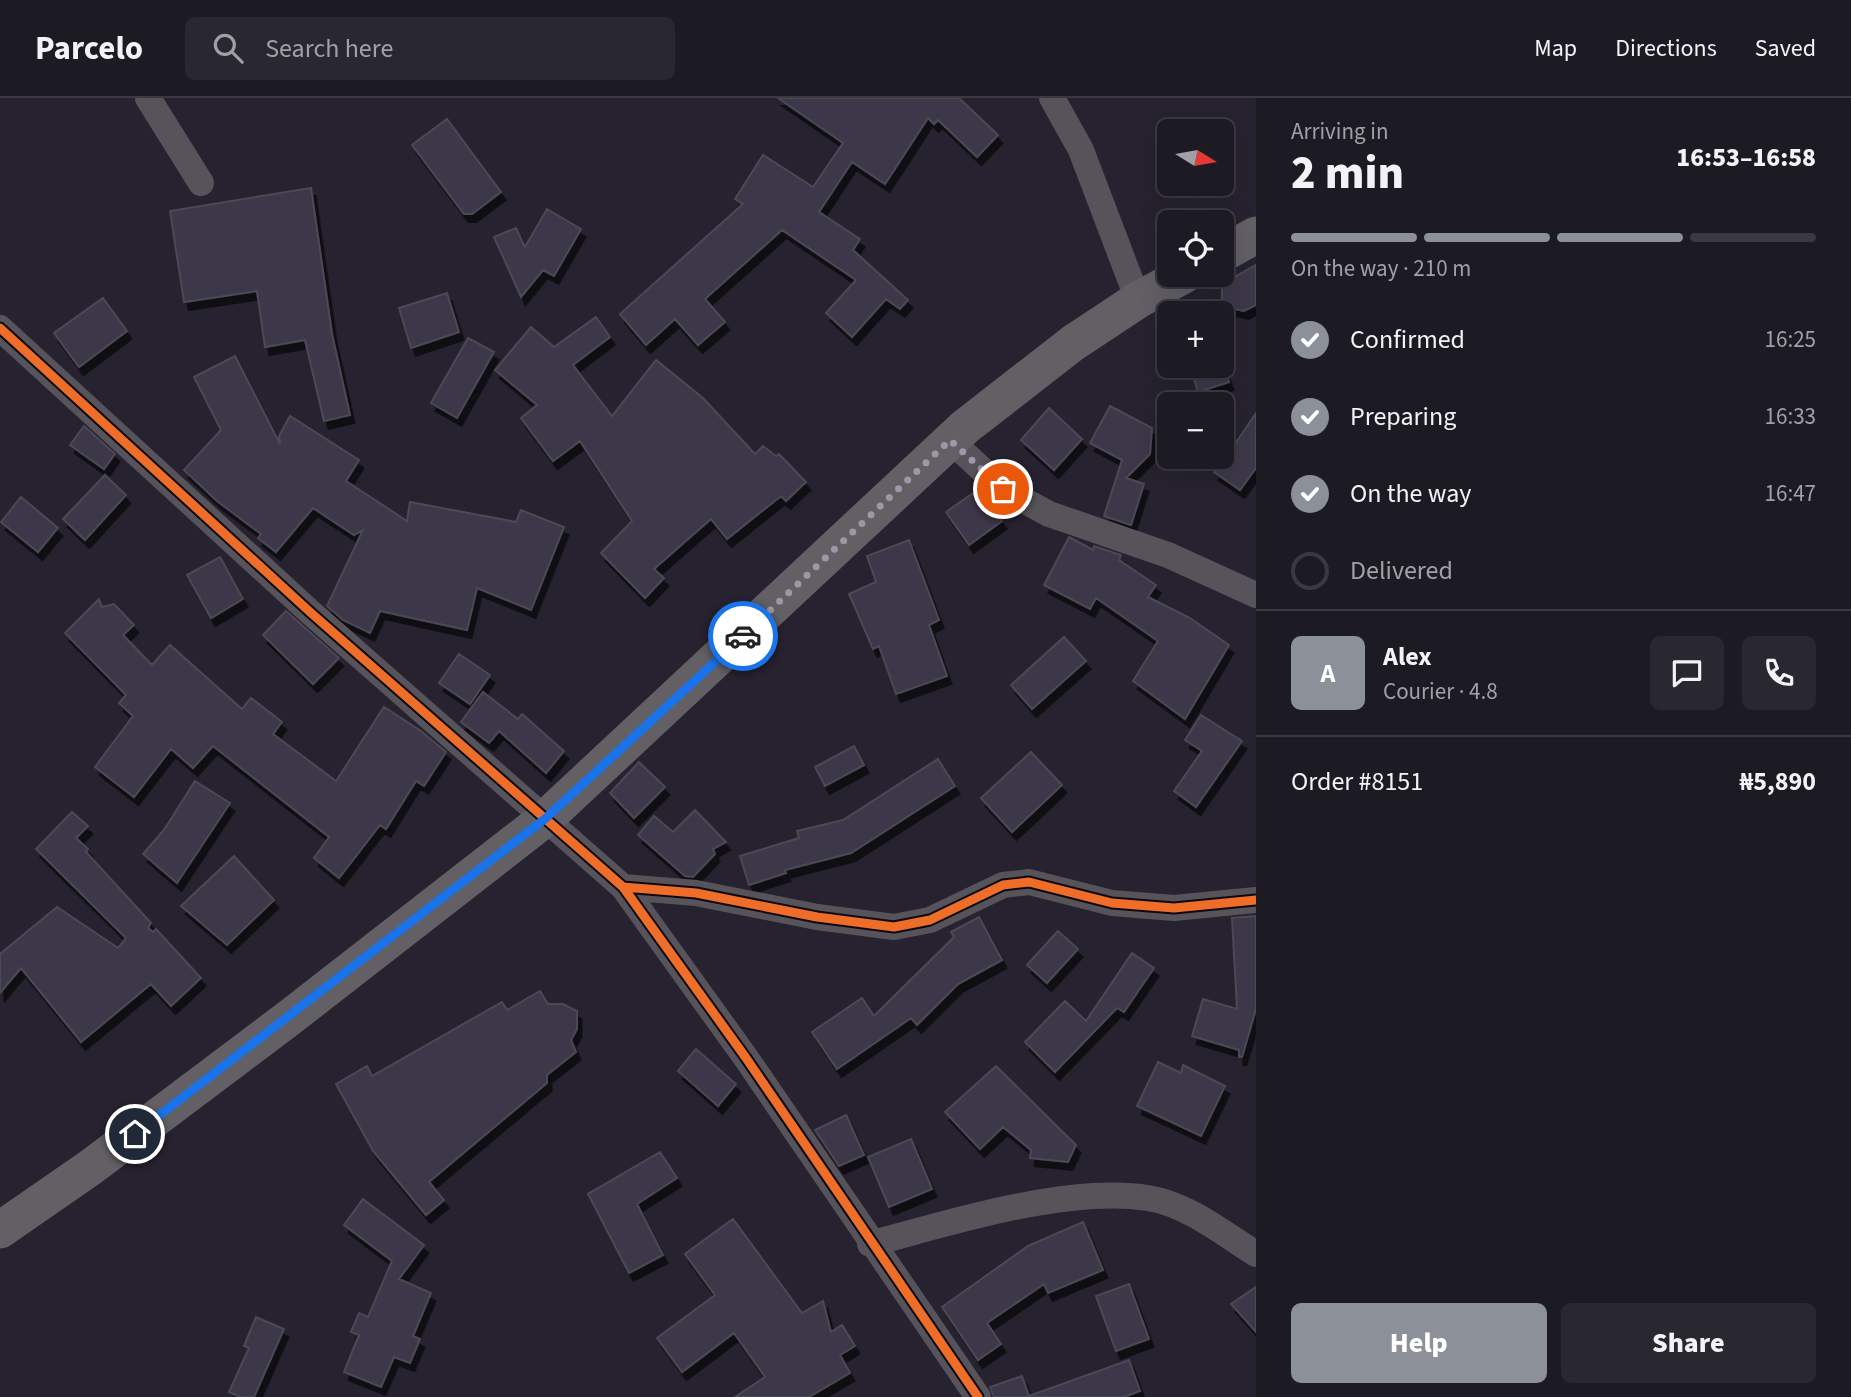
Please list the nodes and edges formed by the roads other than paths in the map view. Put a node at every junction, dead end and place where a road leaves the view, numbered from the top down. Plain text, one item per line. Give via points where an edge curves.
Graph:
1 (148, 98) edge
2 (1052, 98) edge
3 (201, 183) dead end
4 (1256, 235) edge
5 (1234, 247) edge
6 (1162, 287) edge
7 (1138, 300) junction
8 (0, 328) edge
9 (950, 440) junction
10 (1256, 595) edge
11 (546, 818) junction
12 (624, 887) junction
13 (1256, 900) edge
14 (0, 1230) edge
15 (870, 1244) junction
16 (1256, 1254) edge
17 (978, 1397) edge

1 - 3 street
2 - 7 street via 1082,149
4 - 5 main road
6 - 7 main road
7 - 9 main road via 1073,343
8 - 11 street via 320,621
9 - 10 street via 1003,489 1049,514 1168,555
9 - 11 main road
11 - 12 street
11 - 14 main road via 91,1167
12 - 13 street via 696,893 894,926 930,920 1003,885 1029,881 1112,903 1174,908
12 - 15 street
15 - 16 street via 1090,1195 1149,1198 1196,1216
15 - 17 street

